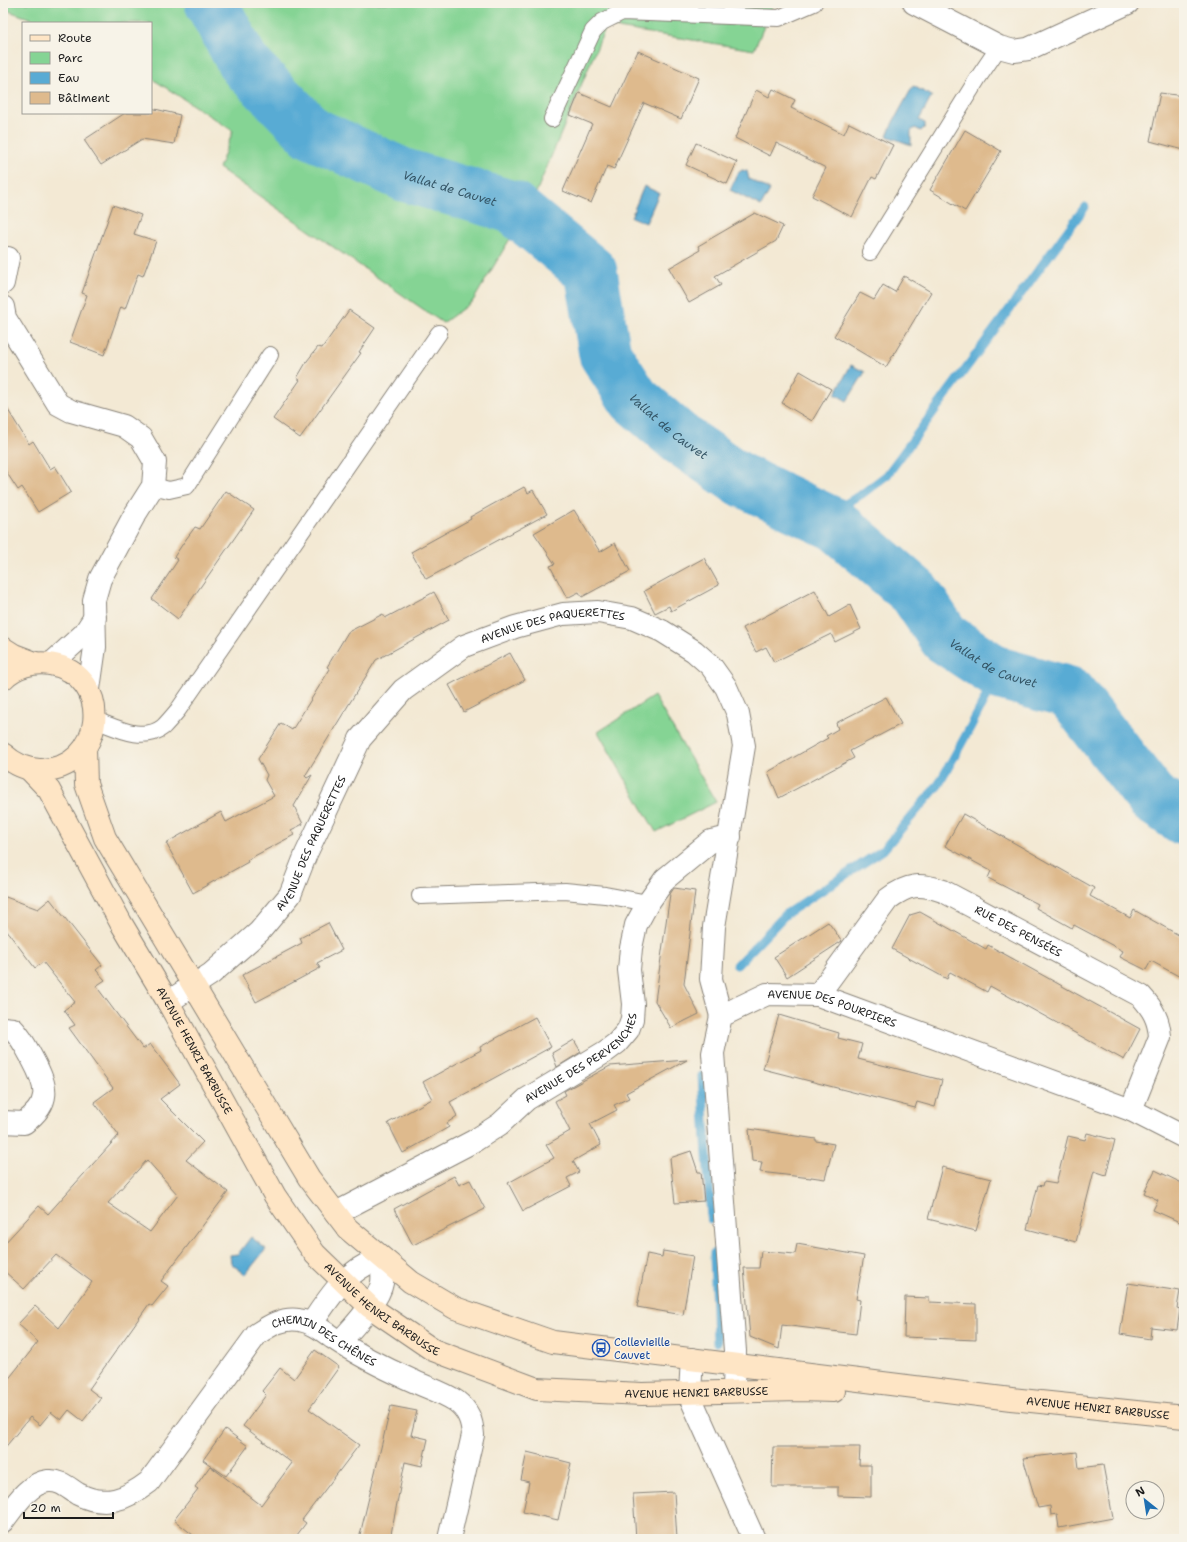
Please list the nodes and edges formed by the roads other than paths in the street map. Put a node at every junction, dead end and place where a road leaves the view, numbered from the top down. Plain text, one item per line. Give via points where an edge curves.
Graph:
1 (814, 3) edge
2 (914, 3) edge
3 (1128, 3) edge
4 (999, 47) junction
5 (552, 119) dead end
6 (870, 252) dead end
7 (8, 258) dead end
8 (3, 283) edge
9 (3, 307) edge
10 (439, 333) dead end
11 (270, 355) dead end
12 (153, 486) junction
13 (94, 617) junction
14 (3, 648) edge
15 (43, 663) junction
16 (3, 679) edge
17 (89, 689) junction
18 (95, 720) junction
19 (85, 748) junction
20 (5, 759) edge
21 (30, 770) junction
22 (730, 837) junction
23 (420, 896) dead end
24 (648, 903) junction
25 (192, 985) junction
26 (818, 995) junction
27 (168, 1002) junction
28 (721, 1016) junction
29 (3, 1028) edge
30 (1131, 1110) junction
31 (3, 1122) edge
32 (1184, 1137) edge
33 (336, 1213) junction
34 (380, 1258) junction
35 (343, 1281) junction
36 (370, 1307) junction
37 (312, 1323) junction
38 (340, 1342) junction
39 (692, 1359) junction
40 (734, 1366) junction
41 (734, 1391) junction
42 (690, 1392) junction
43 (1011, 1399) junction
44 (1184, 1417) edge
45 (3, 1521) edge
46 (449, 1539) edge
47 (754, 1539) edge

1 - 5 lane via 779,18 622,12 602,22 593,31
2 - 4 street
3 - 4 street via 1028,49 1014,52
4 - 6 lane
7 - 8 street
9 - 12 street via 5,318 58,404 71,411 124,426 141,438 155,462
10 - 18 lane via 178,710 162,727 150,733 132,734
11 - 12 lane via 187,486 169,490
12 - 13 street via 100,579 94,600
13 - 15 street via 84,634
13 - 17 street via 94,647
14 - 15 main road, AVENUE HENRI BARBUSSE via 14,655
15 - 16 main road via 19,668
15 - 17 main road, AVENUE HENRI BARBUSSE via 71,670
17 - 18 main road, AVENUE HENRI BARBUSSE
18 - 19 main road, AVENUE HENRI BARBUSSE via 92,735
19 - 21 main road, AVENUE HENRI BARBUSSE via 70,762 58,768
19 - 25 main road, AVENUE HENRI BARBUSSE via 86,784 105,838
20 - 21 main road, AVENUE HENRI BARBUSSE
21 - 27 main road, AVENUE HENRI BARBUSSE via 49,790 121,923
22 - 24 street, AVENUE DES PERVENCHES via 711,841 665,879
22 - 25 street, AVENUE DES PAQUERETTES via 744,746 738,714 726,687 711,666 694,651 662,631 632,618 598,612 563,614 515,627 464,646 403,690 360,738 290,894 259,932 211,974
22 - 28 street, AVENUE DES PAQUERETTES via 714,927 711,979
23 - 24 lane via 565,891
24 - 33 street, AVENUE DES PERVENCHES via 636,925 631,948 629,970 632,1018 628,1030 617,1043 527,1099 500,1124 474,1141
25 - 27 street, AVENUE DES PAQUERETTES
25 - 33 main road, AVENUE HENRI BARBUSSE via 309,1178
26 - 28 street, AVENUE DES POURPIERS via 767,994
26 - 30 street, AVENUE DES POURPIERS
26 - 30 street, RUE DES PENSÉES via 888,899 902,888 917,885 943,891 1141,996 1152,1008 1160,1027 1160,1037
27 - 35 main road, AVENUE HENRI BARBUSSE via 275,1196 315,1254
28 - 40 street via 713,1053 735,1351
29 - 31 street via 13,1029 21,1037 45,1084 43,1102 34,1116 24,1124
30 - 32 street, AVENUE DES POURPIERS
33 - 34 main road, AVENUE HENRI BARBUSSE via 348,1229
34 - 35 street via 366,1263
34 - 36 street via 382,1285
34 - 39 main road, AVENUE HENRI BARBUSSE via 411,1282 455,1308 553,1342
35 - 36 main road, AVENUE HENRI BARBUSSE
35 - 37 street
36 - 38 street
36 - 42 main road, AVENUE HENRI BARBUSSE via 433,1350 537,1389 642,1394
37 - 38 street, CHEMIN DES CHÊNES
37 - 45 street, CHEMIN DES CHÊNES via 283,1320 256,1334 149,1482 136,1492 121,1499 106,1501 78,1494 62,1483 47,1481 35,1486 21,1497
38 - 46 street, CHEMIN DES CHÊNES via 387,1369 455,1400 470,1418 473,1435
39 - 40 main road, AVENUE HENRI BARBUSSE
39 - 42 street
40 - 41 street
40 - 43 main road, AVENUE HENRI BARBUSSE
41 - 42 main road, AVENUE HENRI BARBUSSE
41 - 43 main road, AVENUE HENRI BARBUSSE via 799,1390
42 - 47 street
43 - 44 main road, AVENUE HENRI BARBUSSE

